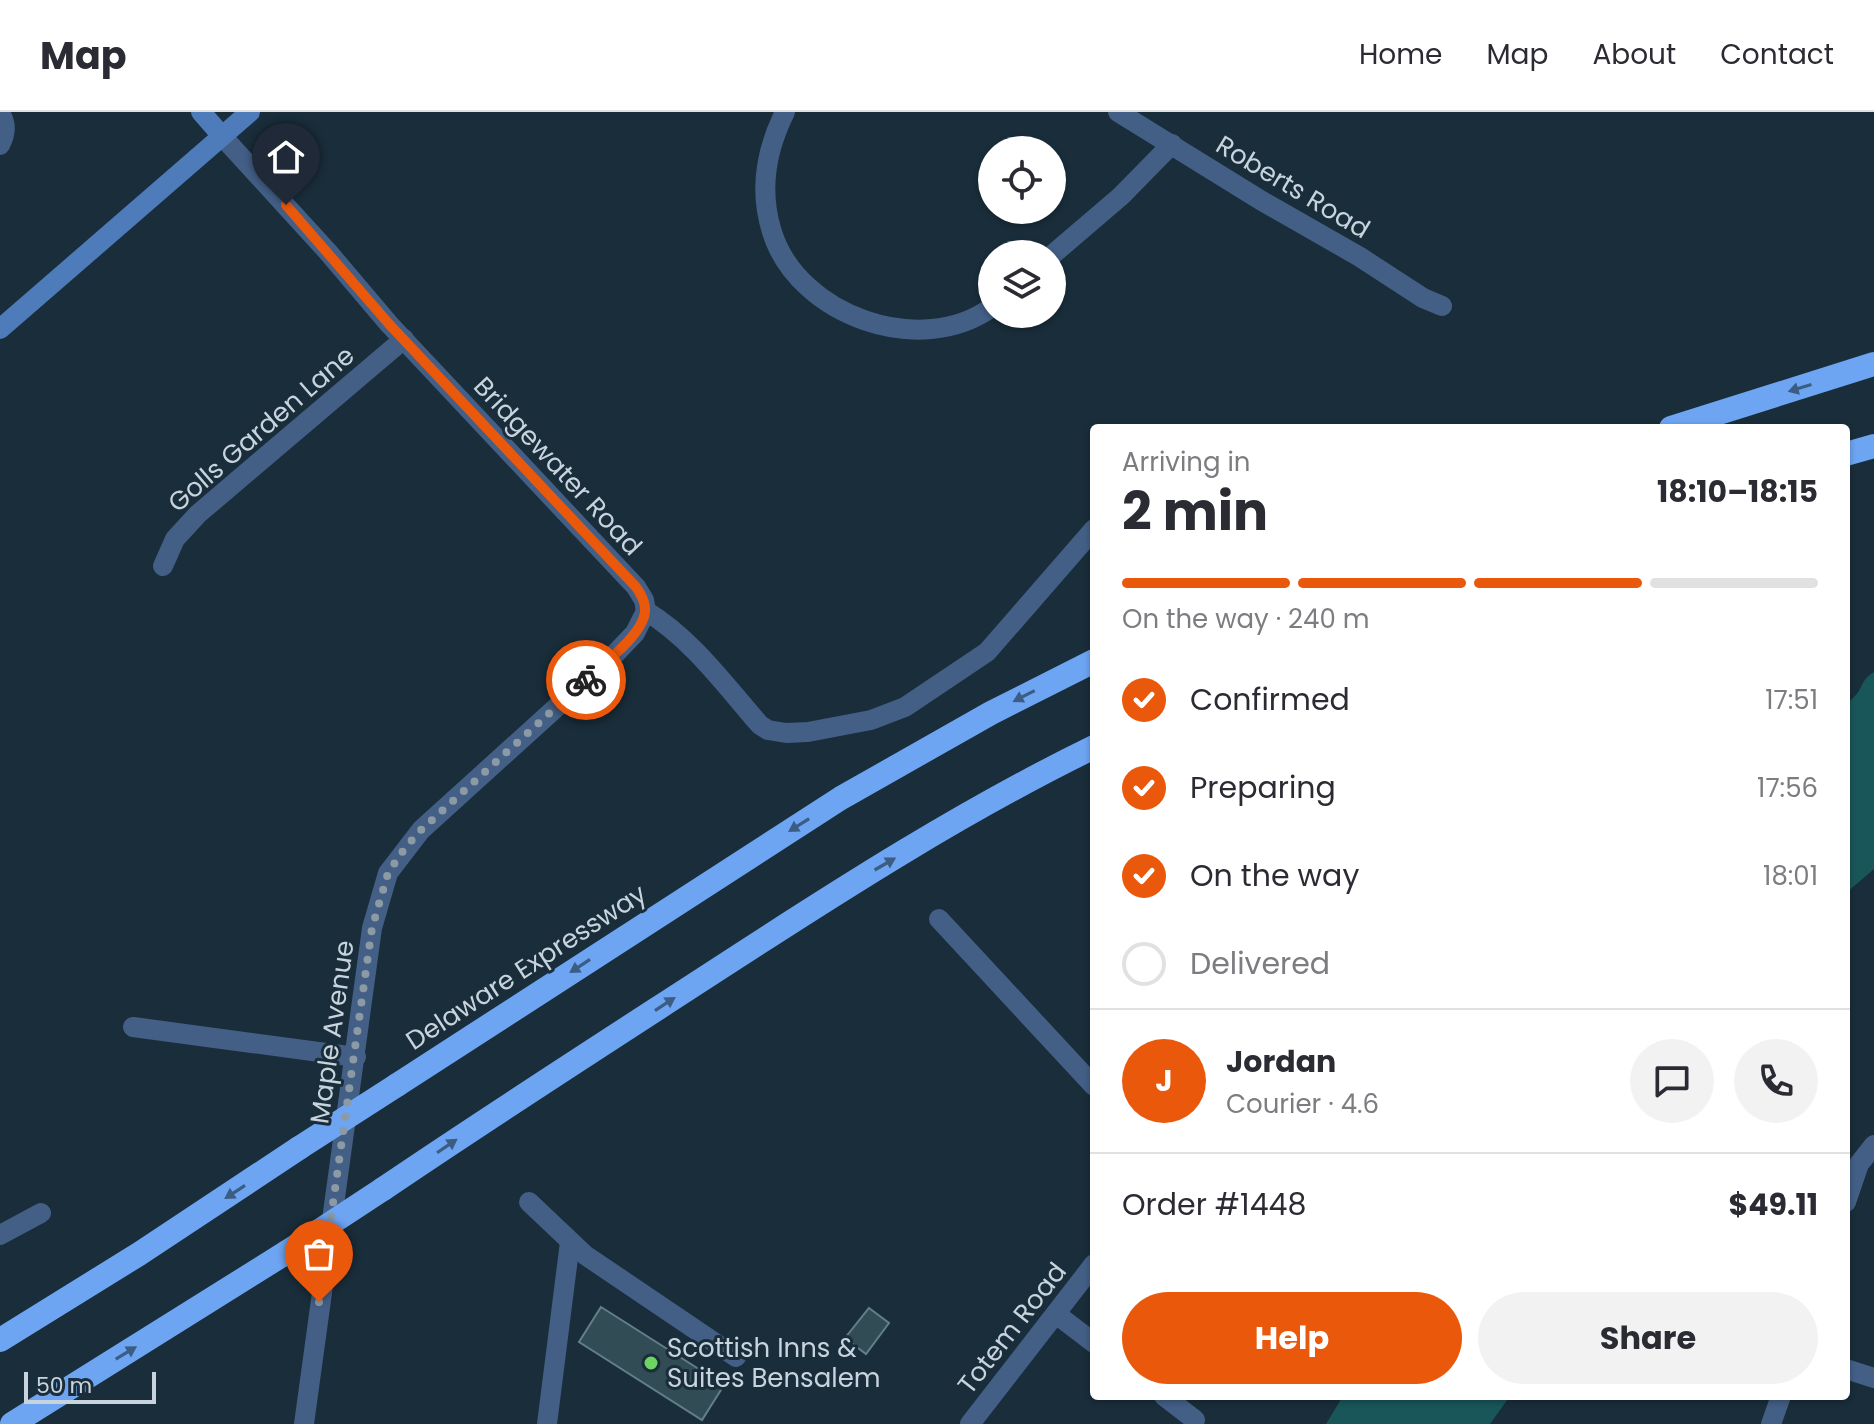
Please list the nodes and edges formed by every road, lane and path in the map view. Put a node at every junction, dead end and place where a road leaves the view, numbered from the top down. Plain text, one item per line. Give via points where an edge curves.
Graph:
1 (201, 112) edge
2 (250, 112) edge
3 (785, 112) edge
4 (1118, 112) edge
5 (0, 113) edge
6 (222, 136) junction
7 (1172, 144) junction
8 (0, 145) edge
9 (1066, 243) edge
10 (1442, 306) dead end
11 (978, 316) edge
12 (0, 329) edge
13 (404, 339) junction
14 (1874, 364) edge
15 (1684, 424) edge
16 (1874, 446) edge
17 (1850, 453) edge
18 (1090, 534) edge
19 (163, 566) dead end
20 (646, 611) junction
21 (1090, 663) edge
22 (1090, 749) edge
23 (939, 919) dead end
24 (133, 1027) dead end
25 (356, 1057) junction
26 (1090, 1082) edge
27 (1874, 1145) edge
28 (1850, 1190) edge
29 (529, 1202) dead end
30 (41, 1213) dead end
31 (0, 1235) edge
32 (570, 1242) junction
33 (1090, 1269) edge
34 (1056, 1314) junction
35 (0, 1340) edge
36 (1090, 1340) edge
37 (736, 1357) dead end
38 (1850, 1370) edge
39 (1874, 1378) edge
40 (1169, 1400) edge
41 (1780, 1400) edge
42 (1195, 1420) dead end
43 (12, 1424) edge
44 (304, 1424) edge
45 (547, 1424) edge
46 (970, 1424) edge
47 (1771, 1424) edge

1 - 6 main road, Bridgewater Road
2 - 6 main road
3 - 11 street via 769,152 768,219 782,254 813,290 858,319 899,329 945,327
4 - 7 street, Roberts Road
5 - 8 street via 5,121
6 - 12 main road
6 - 13 street, Bridgewater Road
7 - 9 street
7 - 10 street, Roberts Road
13 - 19 street, Golls Garden Lane via 198,514 175,539
13 - 20 street, Bridgewater Road via 636,587
14 -> 15 highway
16 - 17 highway
18 - 20 street, Bridgewater Road via 987,652 905,707 871,720 808,732 786,733 760,725 687,643
20 - 25 street, Maple Avenue via 635,633 613,656 421,830 388,873 372,928
21 -> 35 highway, Delaware Expressway, bridge via 841,798
43 -> 22 highway, bridge via 287,1252 830,898
23 - 26 street
24 - 25 street
25 - 44 street, Maple Avenue
27 - 28 street via 1859,1164
29 - 32 street
30 - 31 street
32 - 37 street
32 - 45 street
33 - 34 street, Totem Road
34 - 36 street
34 - 46 street, Totem Road
38 - 39 street
40 - 42 street
41 - 47 street

